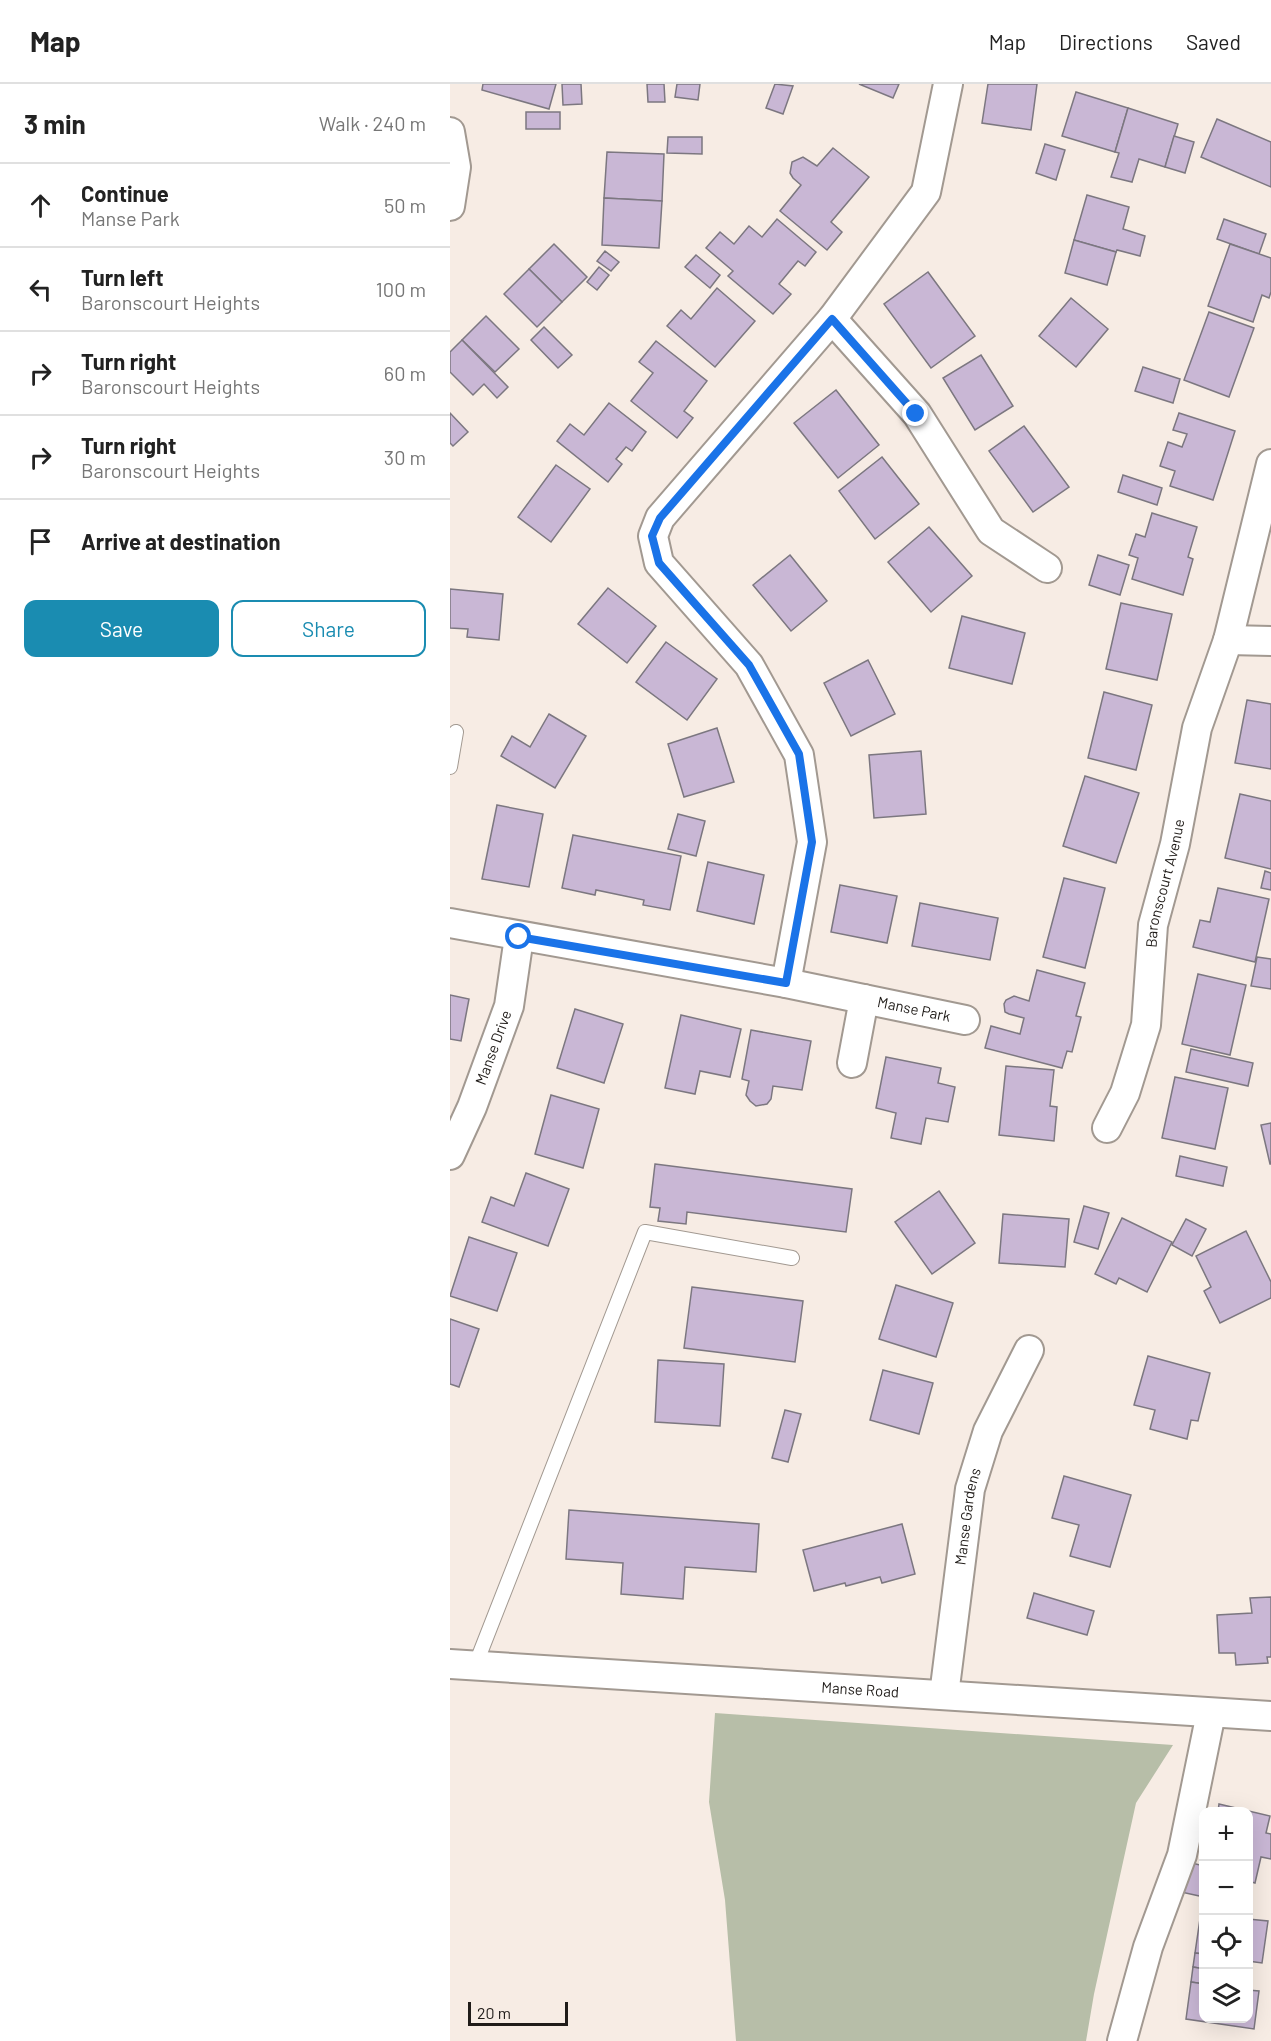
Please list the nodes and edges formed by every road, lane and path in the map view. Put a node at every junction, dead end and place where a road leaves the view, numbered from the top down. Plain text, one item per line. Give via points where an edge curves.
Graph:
1 (948, 84) edge
2 (450, 132) edge
3 (450, 206) edge
4 (832, 319) junction
5 (1271, 464) edge
6 (1047, 568) dead end
7 (1228, 639) junction
8 (1271, 641) edge
9 (456, 732) dead end
10 (450, 767) edge
11 (450, 923) edge
12 (519, 937) junction
13 (786, 983) junction
14 (864, 999) junction
15 (965, 1020) dead end
16 (852, 1063) dead end
17 (1107, 1128) dead end
18 (450, 1155) edge
19 (792, 1258) dead end
20 (1029, 1350) dead end
21 (463, 1665) edge
22 (944, 1695) junction
23 (1211, 1713) junction
24 (1271, 1716) edge
25 (1122, 2041) edge

1 - 4 street via 926,192
2 - 3 street via 456,167
4 - 6 street via 916,414 991,531
4 - 13 street via 660,518 652,536 659,563 749,665 799,754 812,842
5 - 7 street, Baronscourt Avenue
7 - 8 street
7 - 17 street, Baronscourt Avenue via 1197,728 1175,844 1153,925 1146,1025 1125,1093
9 - 10 lane
11 - 12 street, Manse Park
12 - 13 street, Manse Park
12 - 18 street, Manse Drive via 509,1006
13 - 14 street, Manse Park
14 - 15 street, Manse Park
14 - 16 street, Manse Park
19 - 21 lane via 645,1232
20 - 22 street, Manse Gardens via 988,1431 970,1489
21 - 22 street, Manse Road
22 - 23 street, Manse Road
23 - 24 street, Manse Road
23 - 25 street via 1182,1855 1148,1947

